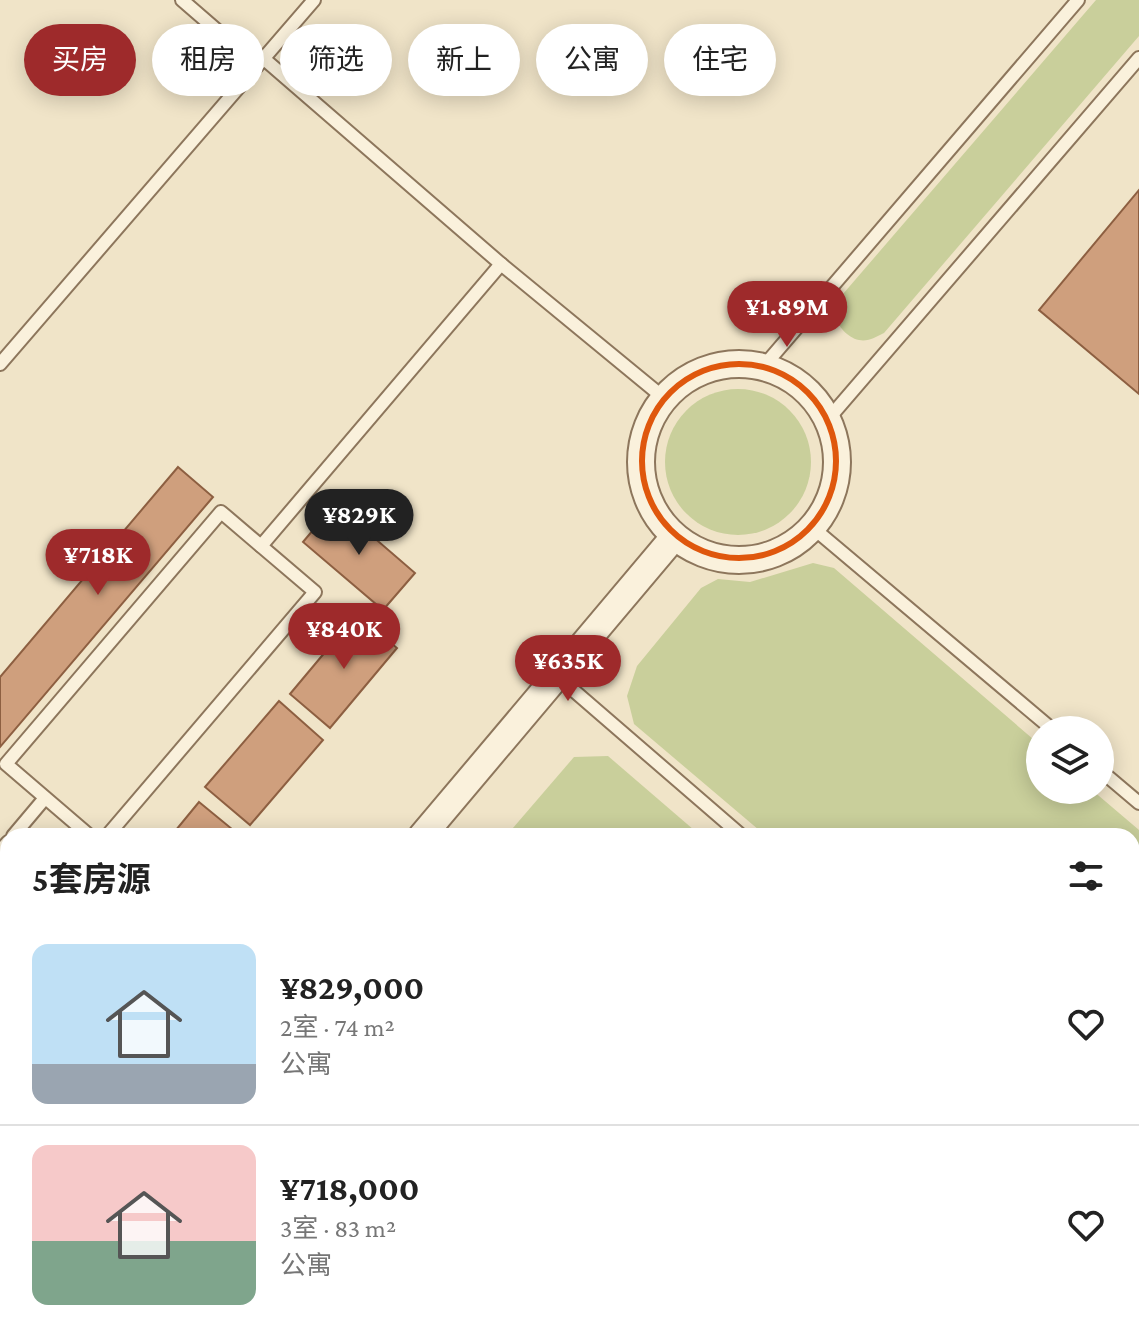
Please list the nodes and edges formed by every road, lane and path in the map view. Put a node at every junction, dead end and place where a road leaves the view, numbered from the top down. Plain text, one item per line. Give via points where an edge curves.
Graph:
1 (182, 0) edge
2 (314, 0) edge
3 (1078, 0) edge
4 (212, 24) edge
5 (264, 57) edge
6 (1139, 58) edge
7 (264, 65) edge
8 (231, 96) edge
9 (501, 264) junction
10 (0, 364) edge
11 (763, 367) junction
12 (664, 398) junction
13 (830, 417) junction
14 (812, 527) junction
15 (674, 537) junction
16 (261, 546) junction
17 (558, 677) junction
18 (1036, 716) edge
19 (1114, 782) edge
20 (45, 798) junction
21 (1139, 803) edge
22 (20, 828) edge
23 (81, 828) edge
24 (114, 828) edge
25 (429, 828) edge
26 (733, 828) edge

1 - 4 lane
2 - 5 lane
3 - 11 lane
6 - 13 lane
7 - 9 lane
8 - 10 lane
9 - 12 lane
9 - 16 lane
11 - 12 street via 734,363 707,368
11 - 13 street via 809,391
12 - 15 street via 648,424 640,454 643,485 655,513
13 - 14 street via 837,472 829,502
14 - 15 street via 789,547 760,558 730,560 700,553
14 - 18 lane
15 - 17 street
16 - 20 lane via 221,512 6,764
16 - 24 lane via 315,592
17 - 25 street
17 - 26 lane
19 - 21 lane
20 - 22 lane
20 - 23 lane

